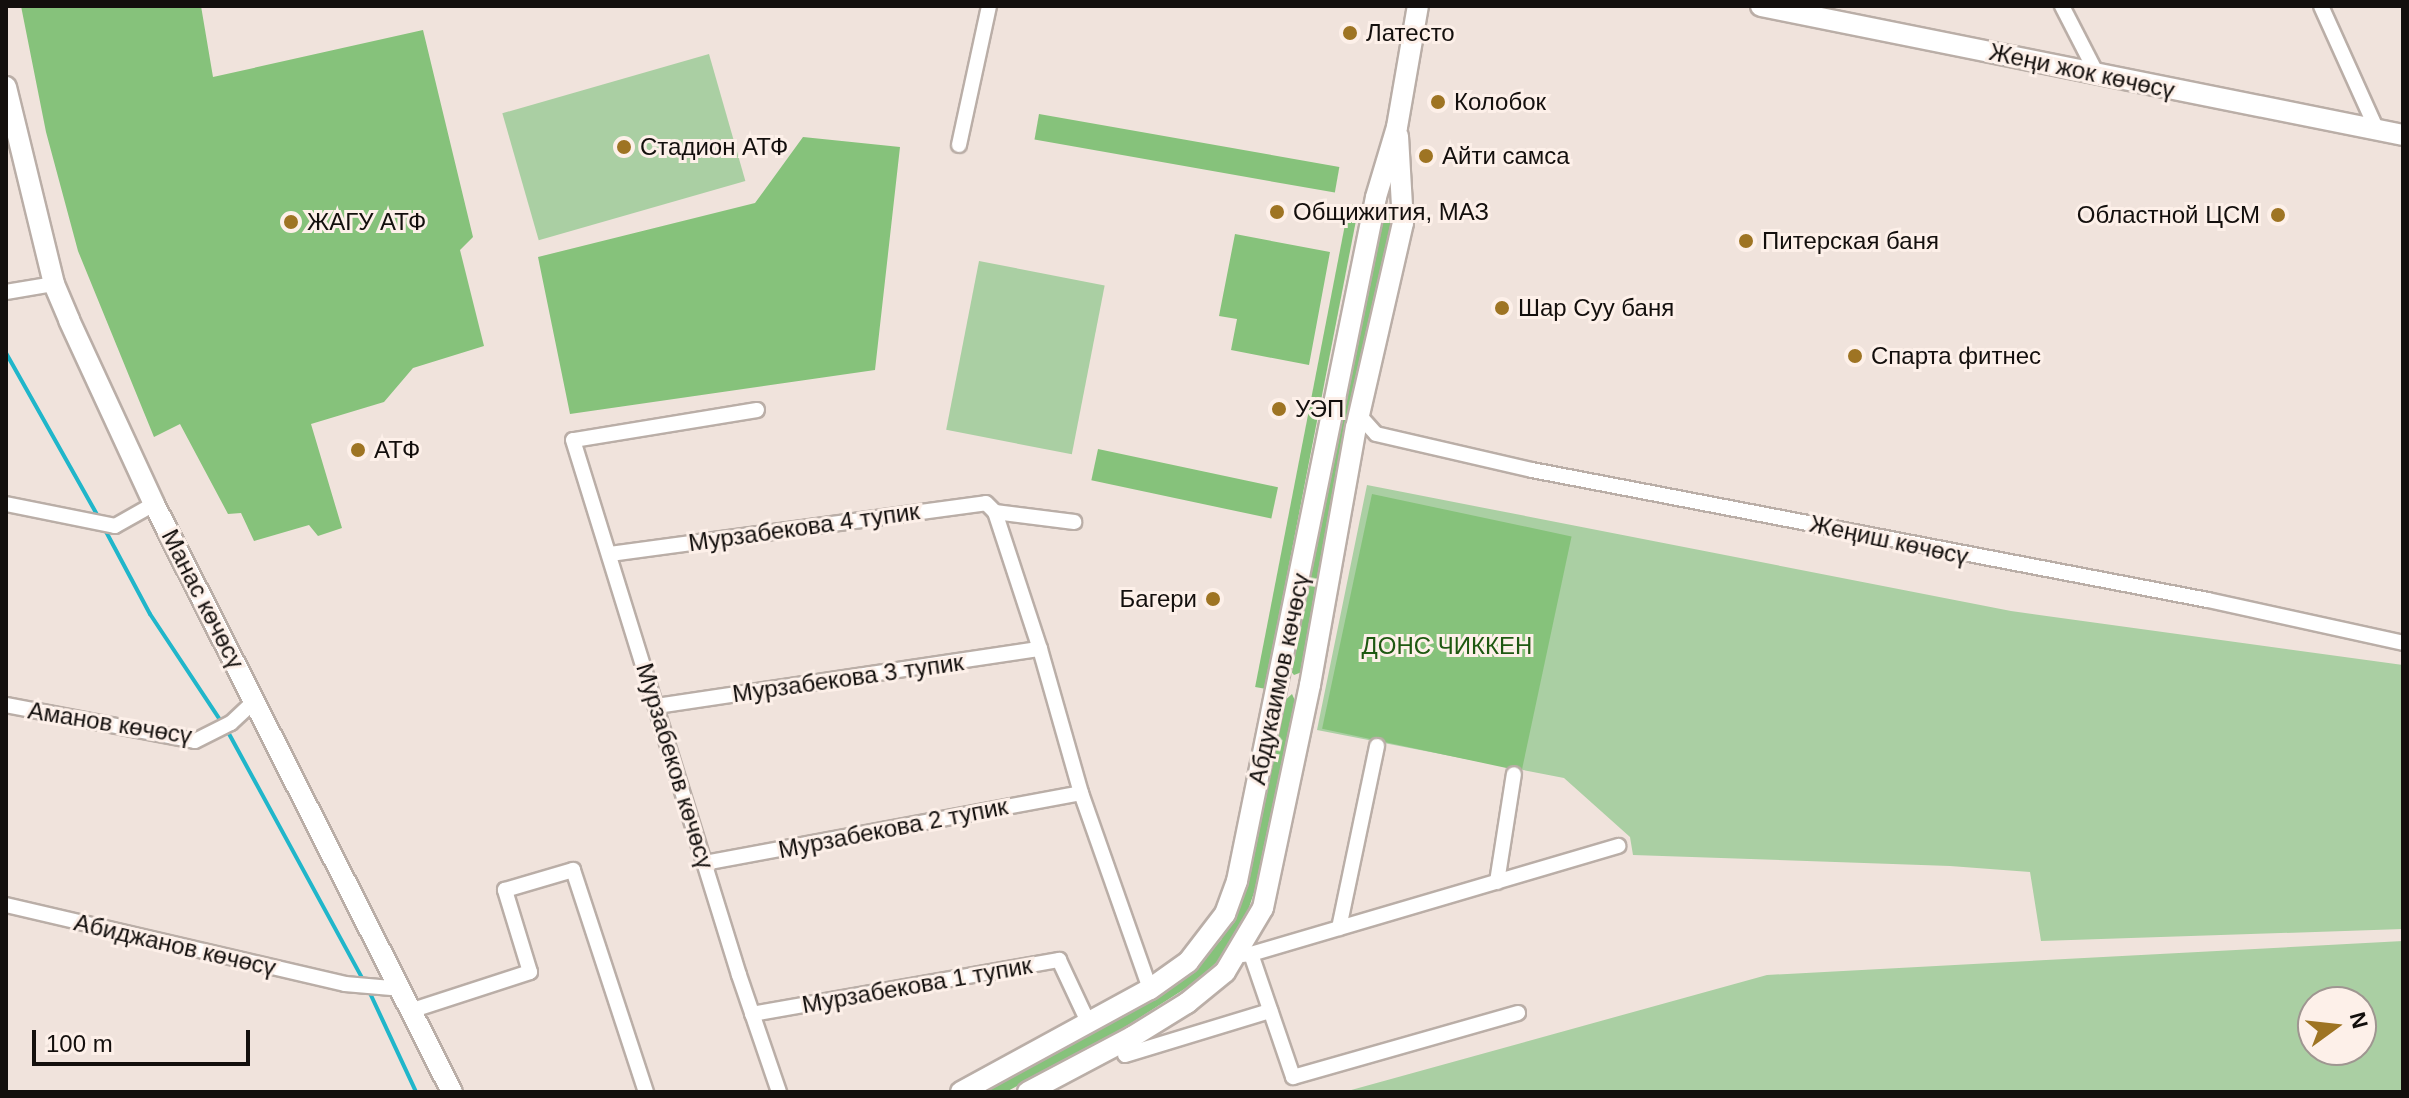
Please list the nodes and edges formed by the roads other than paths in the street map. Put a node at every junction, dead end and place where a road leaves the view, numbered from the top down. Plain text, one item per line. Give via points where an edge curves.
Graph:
1 (989, 6) edge
2 (1418, 6) edge
3 (1761, 6) edge
4 (2062, 6) edge
5 (2321, 6) edge
6 (2097, 74) junction
7 (6, 87) edge
8 (1397, 127) junction
9 (2378, 132) junction
10 (2403, 135) edge
11 (959, 145) dead end
12 (54, 284) junction
13 (6, 292) edge
14 (757, 410) dead end
15 (1359, 415) junction
16 (1376, 434) junction
17 (1351, 452) junction
18 (6, 504) edge
19 (154, 504) junction
20 (995, 512) junction
21 (1074, 522) dead end
22 (610, 554) junction
23 (2403, 643) edge
24 (1040, 649) junction
25 (1280, 680) junction
26 (1310, 685) junction
27 (255, 701) junction
28 (6, 705) edge
29 (657, 706) junction
30 (1377, 746) dead end
31 (1514, 774) dead end
32 (1081, 793) junction
33 (1618, 846) dead end
34 (704, 863) junction
35 (1497, 882) junction
36 (6, 905) edge
37 (1339, 928) junction
38 (1244, 954) junction
39 (392, 989) junction
40 (1150, 989) junction
41 (413, 1010) junction
42 (1270, 1011) junction
43 (1518, 1013) dead end
44 (752, 1014) junction
45 (1089, 1024) junction
46 (1125, 1055) dead end
47 (452, 1092) edge
48 (646, 1092) edge
49 (779, 1092) edge
50 (961, 1092) edge
51 (1028, 1092) edge

1 - 11 street
2 - 8 main road, Абдукаимов көчөсү
3 - 6 main road, Жеңи жок көчөсү
4 - 6 street
5 - 9 street
6 - 9 main road, Жеңи жок көчөсү
7 - 12 main road, Манас көчөсү
8 - 15 main road, Абдукаимов көчөсү via 1403,223
8 - 25 main road, Абдукаимов көчөсү via 1376,197
9 - 10 main road, Жеңи жок көчөсү
12 - 13 street
12 - 19 main road, Манас көчөсү
14 - 22 street, Мурзабеков көчөсү via 573,440
15 - 16 street
15 - 17 main road, Абдукаимов көчөсү
16 - 17 street
16 - 23 street, Жеңиш көчөсү via 1532,470 2208,600
17 - 26 main road, Абдукаимов көчөсү
18 - 19 street via 115,526
19 - 27 main road, Манас көчөсү
20 - 21 street, Мурзабекова 4 тупик
20 - 22 street, Мурзабекова 4 тупик via 986,503 968,504
20 - 24 street
22 - 29 street, Мурзабеков көчөсү
24 - 29 street, Мурзабекова 3 тупик
24 - 32 street
25 - 26 main road
25 - 40 main road, Абдукаимов көчөсү via 1237,881 1225,914 1188,962
26 - 38 main road, Абдукаимов көчөсү via 1263,908
27 - 28 street, Аманов көчөсү via 214,735 195,741
27 - 39 main road, Манас көчөсү
29 - 34 street, Мурзабеков көчөсү
30 - 37 street
31 - 35 street
32 - 34 street, Мурзабекова 2 тупик
32 - 40 street
33 - 35 street
34 - 44 street, Мурзабеков көчөсү
35 - 37 street
36 - 39 street, Абиджанов көчөсү via 345,984
37 - 38 street
38 - 42 street
38 - 51 main road, Абдукаимов көчөсү via 1187,1003
39 - 41 main road, Манас көчөсү
40 - 45 main road, Абдукаимов көчөсү
41 - 47 main road, Манас көчөсү
41 - 48 street via 530,972 505,890 573,870
42 - 43 street via 1293,1077
42 - 46 street
44 - 45 street, Мурзабекова 1 тупик via 1059,960
44 - 49 street, Мурзабеков көчөсү
45 - 50 main road, Абдукаимов көчөсү

